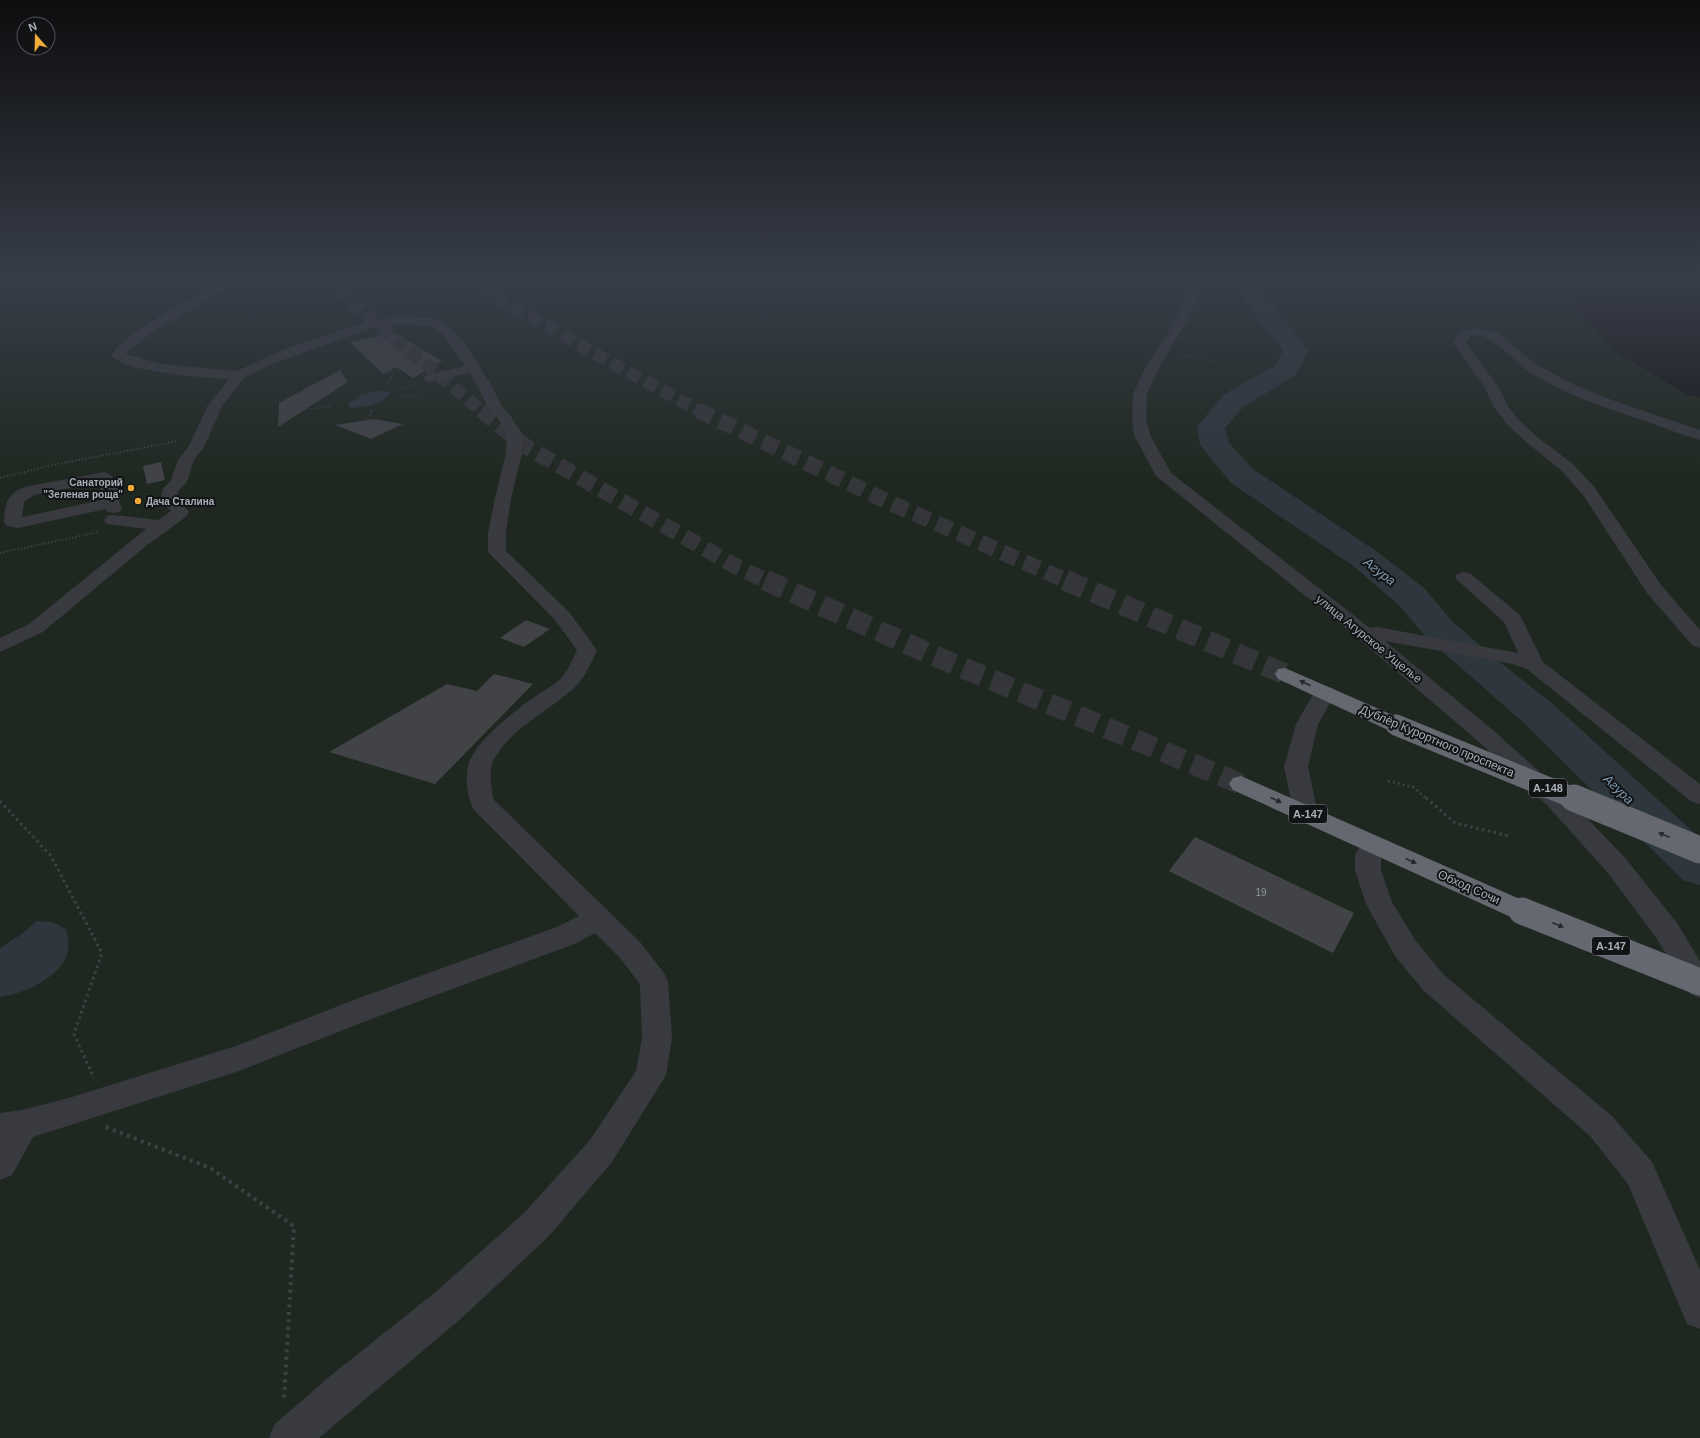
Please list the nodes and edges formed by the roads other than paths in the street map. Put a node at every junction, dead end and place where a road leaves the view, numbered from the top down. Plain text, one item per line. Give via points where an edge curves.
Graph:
1 (127, 345) edge
2 (312, 345) edge
3 (459, 345) edge
4 (1166, 345) edge
5 (1461, 345) edge
6 (1506, 345) edge
7 (474, 368) junction
8 (239, 375) junction
9 (431, 378) dead end
10 (1700, 435) edge
11 (116, 513) junction
12 (164, 526) junction
13 (1464, 578) dead end
14 (1366, 635) junction
15 (1700, 642) edge
16 (0, 646) edge
17 (1526, 662) junction
18 (1285, 674) tunnel mouth
19 (1325, 693) junction
20 (1241, 784) tunnel mouth
21 (1700, 796) edge
22 (1306, 814) junction
23 (1375, 845) junction
24 (1700, 850) edge
25 (596, 919) junction
26 (1700, 982) edge
27 (1700, 986) edge
28 (11, 1126) edge
29 (0, 1164) edge
30 (1700, 1311) edge
31 (289, 1438) edge

1 - 8 street via 121,350 119,356 135,363
2 - 8 street via 262,363
3 - 7 street
4 - 14 street, улица Агурское Ущелье via 1140,394 1139,419 1142,435 1164,476
5 - 15 street via 1492,388 1505,412 1531,439 1567,467 1589,492 1654,589
6 - 10 street via 1535,370 1554,380 1588,395
7 - 9 street
7 - 25 street via 495,407 515,435 514,454 497,533 497,552 562,616 587,650 567,684 537,705 500,736 492,746 481,761 479,792 483,804
8 - 12 street via 215,405 186,460 179,482 170,490 169,500 181,512
11 - 11 street via 108,480 94,478 19,495 14,501 13,522
11 - 12 street
12 - 16 street via 140,542 36,628
13 - 17 street via 1512,619
14 - 17 street via 1377,633
14 - 27 street, улица Агурское Ущелье via 1487,737 1554,799 1617,866 1667,931
17 - 21 street
19 -> 18 highway, Дублёр Курортного проспекта / А-148
19 - 22 street via 1307,724 1296,767
24 -> 19 highway, Дублёр Курортного проспекта / А-148, bridge via 1396,725
20 -> 22 highway, Обход Сочи / А-147
22 - 23 highway, Обход Сочи / А-147
23 -> 26 highway, Обход Сочи / А-147, bridge via 1522,911
23 - 30 street via 1368,855 1368,870 1379,904 1405,948 1434,983 1601,1126 1640,1173
25 - 28 street via 567,935 369,1006 239,1058 69,1112
25 - 31 street via 630,950 654,981 657,1038 651,1075 601,1151 537,1224 451,1303
28 - 29 street

